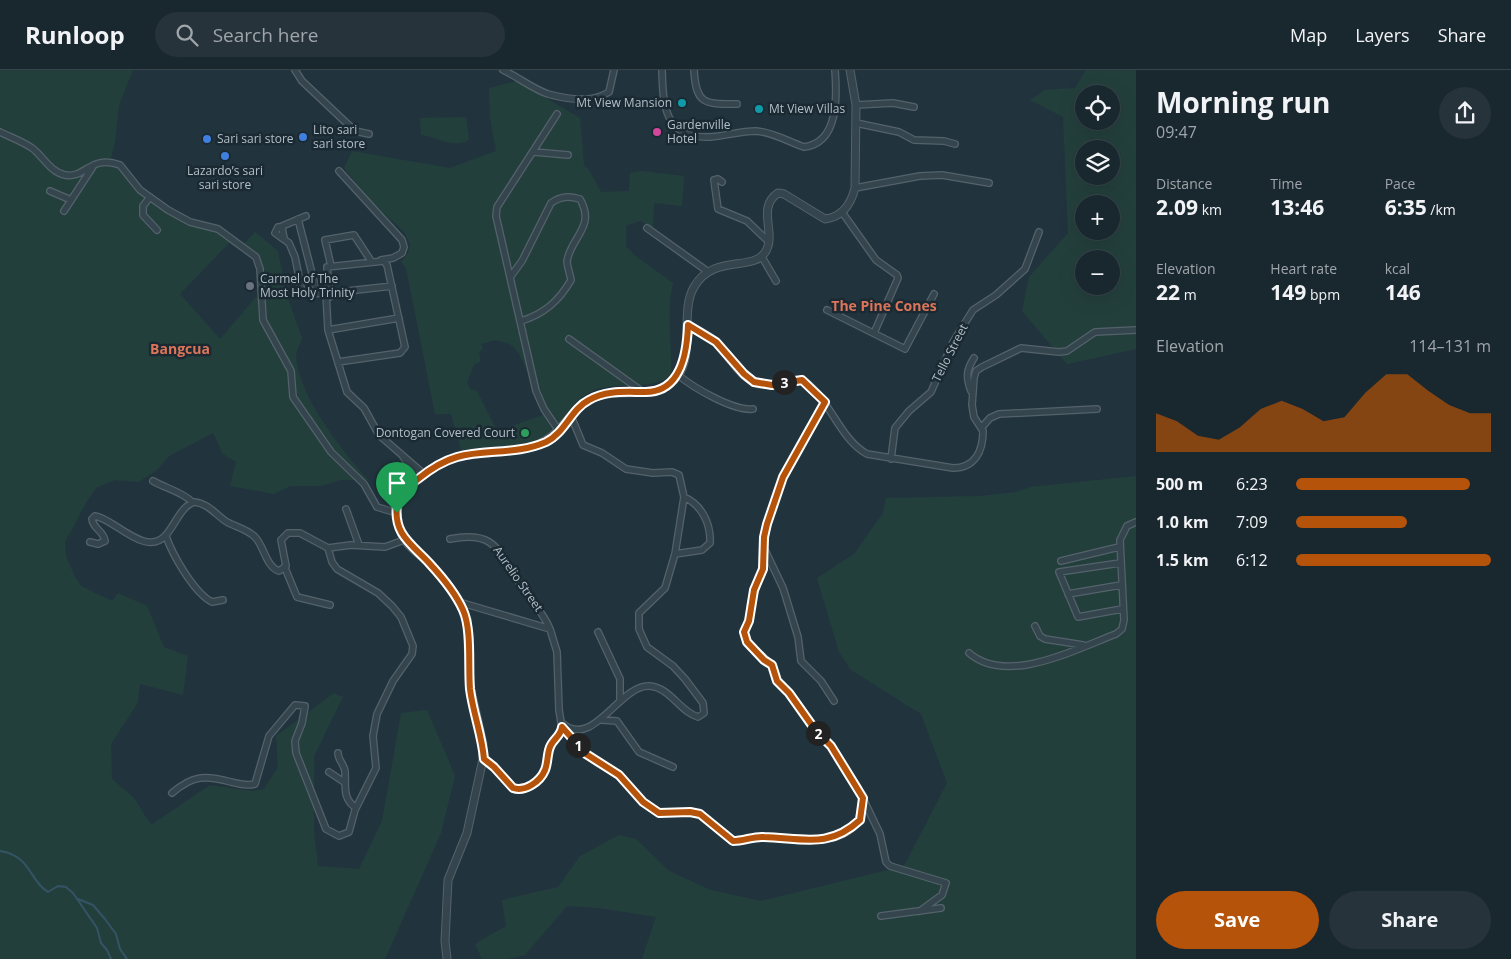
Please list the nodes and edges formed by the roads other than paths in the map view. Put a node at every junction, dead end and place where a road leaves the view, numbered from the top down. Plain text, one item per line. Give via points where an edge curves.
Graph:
1 (295, 70) edge
2 (503, 70) edge
3 (614, 70) edge
4 (662, 70) edge
5 (694, 70) edge
6 (835, 70) edge
7 (850, 70) edge
8 (737, 104) dead end
9 (856, 105) junction
10 (914, 106) dead end
11 (557, 114) dead end
12 (856, 123) junction
13 (0, 132) edge
14 (369, 134) dead end
15 (956, 144) dead end
16 (534, 152) junction
17 (568, 155) dead end
18 (95, 163) junction
19 (339, 171) dead end
20 (722, 182) dead end
21 (989, 182) dead end
22 (855, 188) junction
23 (50, 190) dead end
24 (150, 197) junction
25 (71, 200) junction
26 (64, 211) dead end
27 (842, 212) junction
28 (306, 216) dead end
29 (298, 219) junction
30 (647, 228) dead end
31 (156, 230) dead end
32 (1039, 232) dead end
33 (768, 241) junction
34 (762, 257) junction
35 (381, 260) junction
36 (371, 261) junction
37 (331, 266) junction
38 (707, 271) junction
39 (511, 276) junction
40 (776, 281) dead end
41 (392, 286) junction
42 (317, 293) junction
43 (330, 293) junction
44 (934, 294) dead end
45 (844, 304) dead end
46 (826, 310) dead end
47 (838, 315) junction
48 (400, 318) junction
49 (521, 322) junction
50 (688, 325) junction
51 (330, 330) junction
52 (1136, 330) edge
53 (874, 333) junction
54 (569, 339) dead end
55 (974, 358) dead end
56 (338, 362) junction
57 (678, 375) junction
58 (643, 392) junction
59 (972, 393) junction
60 (825, 402) junction
61 (753, 409) dead end
62 (1097, 409) dead end
63 (571, 416) junction
64 (982, 427) junction
65 (559, 431) junction
66 (400, 451) junction
67 (891, 459) junction
68 (424, 474) junction
69 (418, 479) junction
70 (153, 481) dead end
71 (684, 497) junction
72 (192, 502) junction
73 (346, 509) dead end
74 (397, 513) junction
75 (1136, 522) edge
76 (166, 536) junction
77 (450, 539) dead end
78 (404, 540) junction
79 (90, 542) dead end
80 (359, 545) junction
81 (1119, 547) junction
82 (328, 548) junction
83 (675, 554) junction
84 (765, 554) junction
85 (1061, 561) dead end
86 (1120, 563) junction
87 (285, 568) junction
88 (1121, 585) junction
89 (1068, 594) junction
90 (223, 600) dead end
91 (459, 602) junction
92 (330, 605) dead end
93 (1122, 609) junction
94 (1035, 626) dead end
95 (550, 629) junction
96 (598, 632) dead end
97 (1085, 645) junction
98 (969, 654) dead end
99 (620, 701) junction
100 (834, 701) dead end
101 (600, 720) junction
102 (562, 724) junction
103 (338, 753) dead end
104 (484, 759) junction
105 (673, 767) dead end
106 (329, 772) dead end
107 (344, 782) junction
108 (172, 793) dead end
109 (863, 798) junction
110 (356, 808) junction
111 (941, 908) dead end
112 (920, 911) junction
113 (881, 916) dead end
114 (446, 959) edge

1 - 14 street via 302,81 354,131
2 - 3 street via 548,94 587,99 609,92
4 - 6 street via 667,116 686,134 711,136 757,131 804,147 820,142 828,131 836,108
5 - 8 street via 696,92 700,97 711,103
7 - 9 street
9 - 10 street via 893,103
9 - 12 street
11 - 16 street
12 - 15 street via 899,132 914,140
12 - 22 street
13 - 18 street via 29,146 49,166 64,175 77,174
16 - 17 street
16 - 39 street via 497,207 496,216
18 - 24 street via 120,165 130,180
18 - 25 street
19 - 35 street via 402,240 402,253
20 - 33 street via 714,180 718,209 747,221
21 - 22 street via 932,175
22 - 27 street
23 - 25 street
24 - 31 street via 143,206 143,215
24 - 74 street via 190,222 218,230 256,257 260,269 263,320 290,369 292,393 299,407 331,452 364,484 377,507
25 - 26 street
27 - 33 street via 832,218 819,217 778,193 769,202
27 - 53 street via 876,260 898,278
28 - 29 street
29 - 42 street
29 - 42 street via 275,232 284,238 295,257 302,292
30 - 38 street
32 - 67 street, Tello Street via 1025,269 973,310 953,342 930,392 895,428
33 - 34 street
34 - 38 street
34 - 40 street
35 - 36 street
35 - 41 street via 387,264
36 - 37 street
36 - 37 street via 354,234 325,240
37 - 43 street via 327,267
38 - 50 street via 694,286 689,299
39 - 49 street
39 - 49 street via 552,203 557,198 569,196 580,199 585,207 585,219 567,261 571,280 565,292 540,316
41 - 43 street
41 - 48 street
42 - 51 street via 326,292
43 - 51 street
44 - 53 street via 905,349
45 - 47 street
46 - 47 street
47 - 53 street
48 - 51 street
48 - 56 street via 405,347 402,352
49 - 65 street via 536,391
50 - 57 street via 687,346
50 - 60 street via 716,342 754,382 772,385 802,380
51 - 56 street
52 - 59 street via 1095,332 1066,351 1015,350 976,371
54 - 58 street
55 - 59 street via 967,368 967,382
56 - 66 street via 347,392 361,404 379,435
57 - 58 street via 662,388
57 - 61 street via 703,392 743,409
58 - 63 street via 622,391 598,396 582,404
59 - 64 street via 972,411
60 - 67 street via 858,449 878,458
60 - 84 street via 783,477 766,530
62 - 64 street via 999,414
63 - 65 street
63 - 71 street via 583,445 602,453 626,470 675,472 680,477
64 - 67 street via 980,449 967,466 943,468
65 - 68 street via 548,441 533,446 458,457
66 - 68 street
66 - 69 street
68 - 69 street
69 - 74 street via 401,493
70 - 72 street via 187,496
71 - 83 street
71 - 83 street via 693,502 705,517 711,541 702,550
72 - 76 street
72 - 87 street via 202,503 228,523 248,532 259,542 274,569
73 - 80 street
74 - 78 street
75 - 81 street via 1122,532
76 - 79 street via 159,540 144,540 95,516 93,524 105,541 98,544
76 - 90 street via 174,556 203,596 212,602
77 - 95 street, Aurelio Street via 475,536 492,542 542,612
78 - 80 street via 385,547
78 - 91 street via 430,564
80 - 82 street
81 - 85 street
81 - 86 street
82 - 87 street via 300,534 285,534 281,540 287,561
82 - 110 street via 337,568 378,593 392,606 401,616 413,642 412,654 393,680 377,714 373,736 377,764
83 - 99 street via 665,588 639,613 639,629 647,647 673,666 703,703 704,713 698,717 692,715 666,693 650,686
84 - 100 street via 783,588 798,637 801,660 821,680
84 - 109 street via 744,632 747,642 772,665 777,681 831,746
86 - 88 street
86 - 89 street via 1059,572
87 - 92 street via 297,597
88 - 89 street
88 - 93 street
89 - 93 street via 1078,617
91 - 95 street, Aurelio Street
91 - 104 street via 468,627 470,686
93 - 97 street via 1122,629
94 - 97 street via 1045,639
95 - 102 street, Aurelio Street via 557,652
96 - 99 street via 620,679
97 - 98 street via 1044,661 1009,666 993,666
99 - 101 street
101 - 102 street via 579,730
101 - 105 street via 616,721 639,752
102 - 104 street via 560,734 551,744 544,773 524,789 513,788
102 - 109 street via 586,754 619,775 643,802 659,813 700,814 733,841 762,837 813,842 843,834 860,820
103 - 107 street via 344,767
104 - 114 street via 467,833 448,880
106 - 107 street
107 - 110 street via 346,796
108 - 110 street via 196,778 255,784 268,736 299,704 305,706 305,712 295,741 296,753 326,829 335,835 346,834 351,828
109 - 112 street via 880,834 886,862 946,883 942,895
111 - 112 street
112 - 113 street

